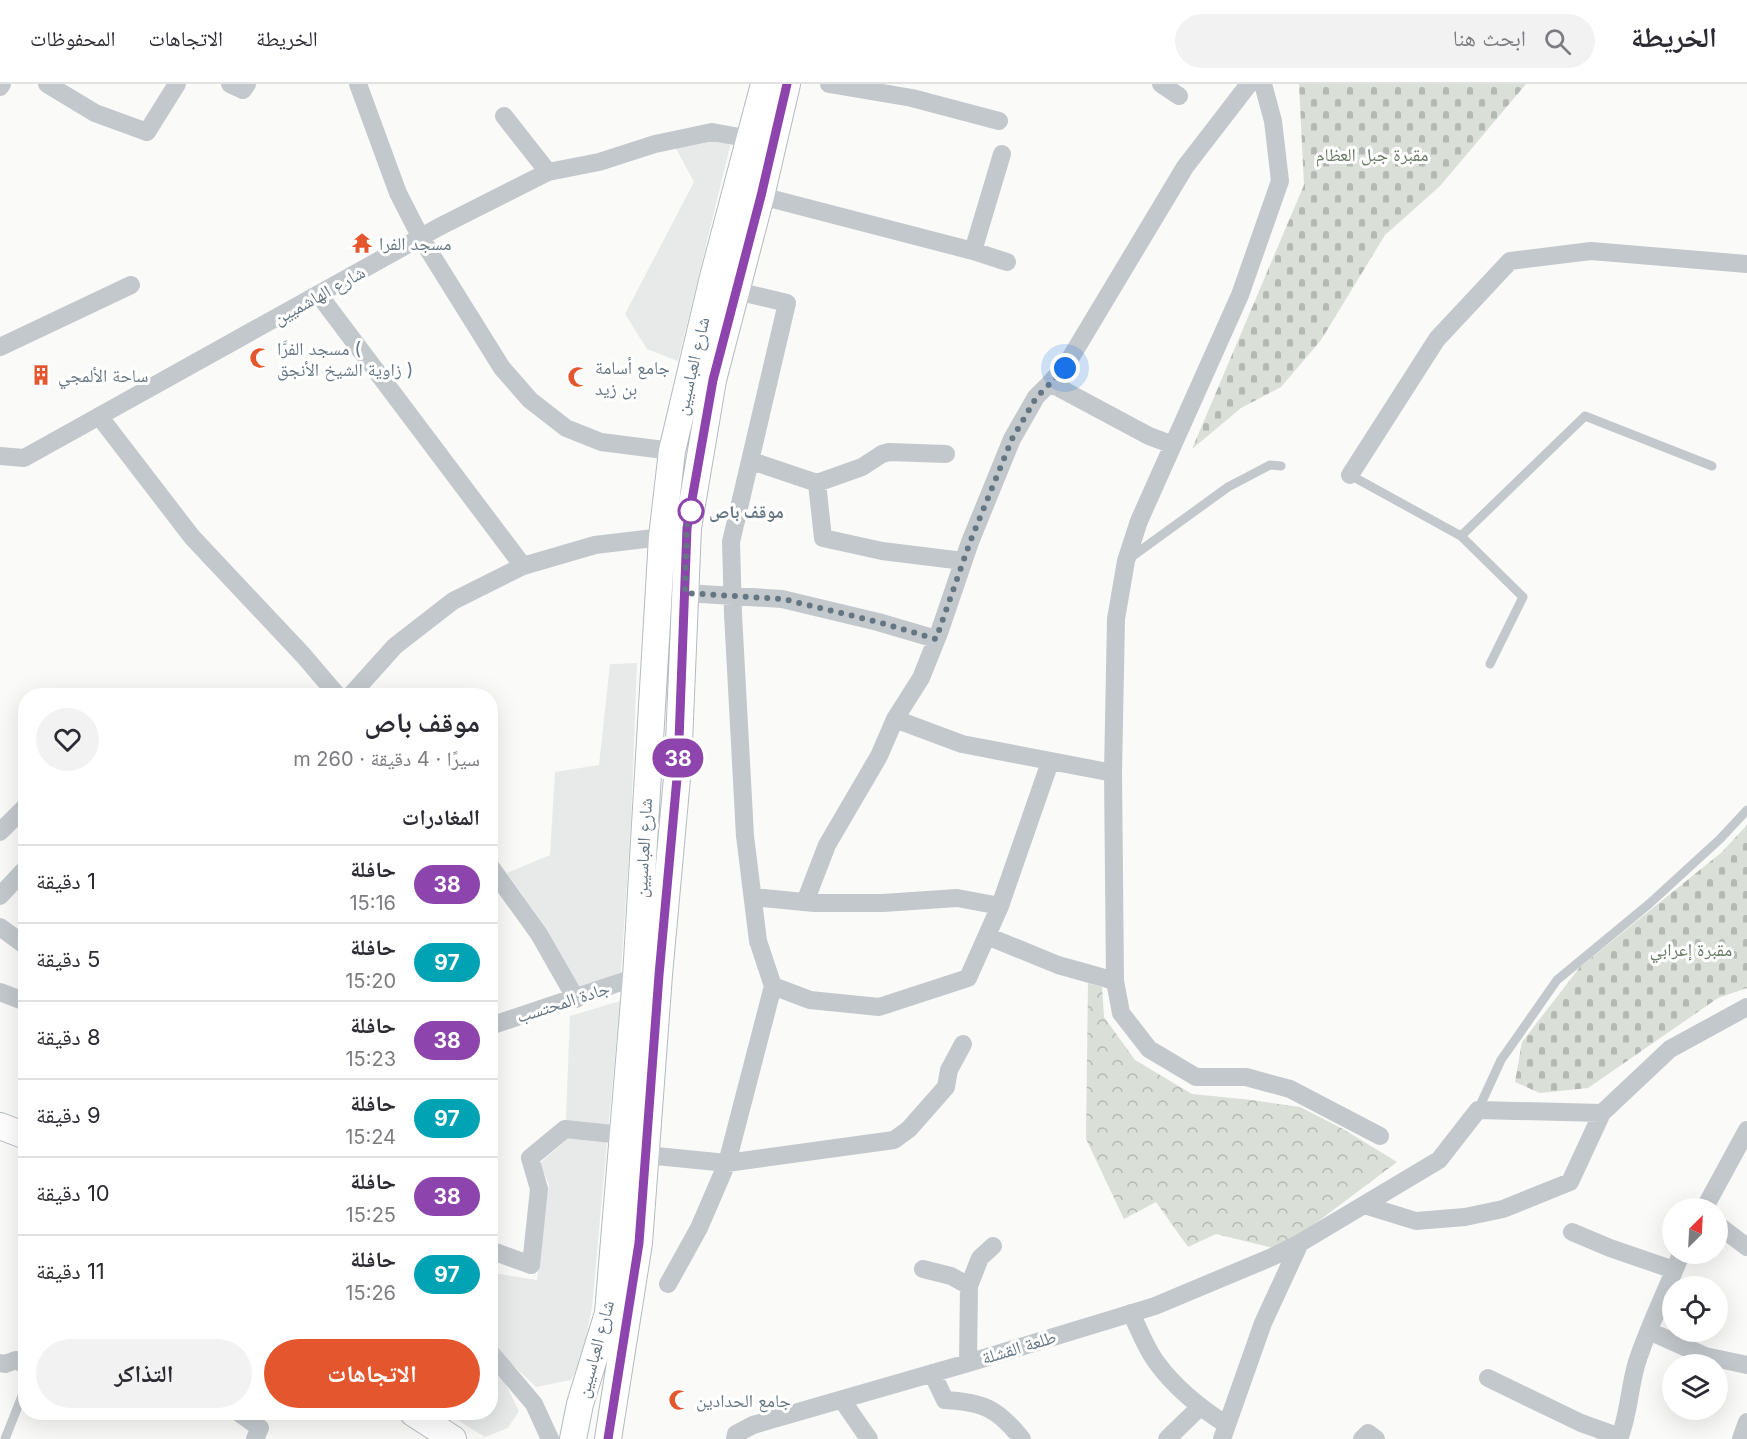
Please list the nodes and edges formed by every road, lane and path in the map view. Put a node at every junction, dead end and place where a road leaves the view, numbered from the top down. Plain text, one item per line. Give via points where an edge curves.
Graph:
1 (47, 84) edge
2 (177, 84) edge
3 (230, 84) edge
4 (247, 84) edge
5 (764, 84) edge
6 (787, 84) edge
7 (829, 84) edge
8 (1161, 84) edge
9 (1249, 84) edge
10 (1263, 84) edge
11 (365, 88) edge
12 (1179, 96) dead end
13 (504, 117) dead end
14 (999, 121) dead end
15 (751, 139) junction
16 (1002, 154) dead end
17 (548, 172) junction
18 (761, 196) junction
19 (421, 238) junction
20 (973, 251) junction
21 (1007, 262) dead end
22 (1747, 264) edge
23 (131, 285) dead end
24 (736, 291) junction
25 (319, 295) junction
26 (0, 347) edge
27 (1050, 383) junction
28 (99, 416) junction
29 (1173, 445) junction
30 (672, 451) junction
31 (946, 454) dead end
32 (0, 456) edge
33 (752, 461) junction
34 (1281, 466) dead end
35 (1712, 466) dead end
36 (1350, 475) joint
37 (817, 483) junction
38 (1461, 536) junction
39 (662, 537) junction
40 (963, 561) junction
41 (1126, 561) junction
42 (523, 566) junction
43 (685, 593) junction
44 (732, 596) junction
45 (936, 639) junction
46 (1490, 664) dead end
47 (331, 688) edge
48 (357, 688) edge
49 (895, 719) junction
50 (1050, 762) junction
51 (1113, 773) junction
52 (1747, 810) edge
53 (18, 814) edge
54 (0, 832) edge
55 (18, 877) edge
56 (498, 877) edge
57 (0, 896) edge
58 (753, 897) junction
59 (805, 902) junction
60 (1000, 906) junction
61 (0, 927) edge
62 (987, 936) junction
63 (18, 940) edge
64 (636, 977) junction
65 (1115, 981) junction
66 (773, 986) junction
67 (0, 992) edge
68 (18, 999) edge
69 (576, 999) junction
70 (1747, 1007) edge
71 (498, 1023) edge
72 (963, 1044) dead end
73 (1478, 1110) junction
74 (1602, 1113) junction
75 (0, 1126) edge
76 (1747, 1130) edge
77 (18, 1133) edge
78 (623, 1135) junction
79 (1380, 1136) dead end
80 (646, 1155) junction
81 (727, 1163) junction
82 (1710, 1198) edge
83 (1364, 1204) junction
84 (1572, 1232) dead end
85 (1728, 1232) edge
86 (1300, 1243) junction
87 (993, 1246) dead end
88 (1747, 1246) edge
89 (498, 1253) edge
90 (1662, 1259) edge
91 (1677, 1264) edge
92 (923, 1269) dead end
93 (668, 1284) dead end
94 (969, 1286) junction
95 (1131, 1313) junction
96 (1649, 1331) junction
97 (18, 1361) edge
98 (498, 1361) edge
99 (0, 1363) edge
100 (968, 1363) junction
101 (1747, 1365) edge
102 (932, 1373) junction
103 (1488, 1378) dead end
104 (842, 1400) junction
105 (18, 1406) edge
106 (1200, 1407) junction
107 (249, 1420) edge
108 (424, 1420) edge
109 (1747, 1422) edge
110 (1224, 1432) edge
111 (1619, 1438) edge
112 (5, 1439) edge
113 (255, 1439) edge
114 (453, 1439) edge
115 (550, 1439) edge
116 (573, 1439) edge
117 (608, 1439) edge
118 (735, 1439) edge
119 (869, 1439) edge
120 (1022, 1439) edge
121 (1167, 1439) edge
122 (1362, 1439) edge
123 (1376, 1439) edge
124 (1741, 1439) edge

1 - 2 street via 95,113 147,132
3 - 4 street via 243,90
5 - 15 main road, شارع العباسيين
6 - 18 main road, شارع العباسيين
7 - 14 street via 912,98
8 - 12 street
9 - 27 street via 1185,167 1065,368
10 - 29 street via 1280,181 1240,295
11 - 19 street via 398,193
13 - 17 street
15 - 17 street, شارع الهاشميين via 712,132
15 - 30 main road, شارع العباسيين
16 - 20 street
17 - 19 street, شارع الهاشميين
18 - 20 street
18 - 24 main road, شارع العباسيين
19 - 25 street, شارع الهاشميين
19 - 30 street via 502,368 530,400 566,428 601,442
20 - 21 street
22 - 36 street via 1591,251 1510,261 1437,339
23 - 26 street
24 - 33 street via 787,303
24 - 43 main road, شارع العباسيين via 713,380 687,528
25 - 28 street, شارع الهاشميين
25 - 42 street
27 - 29 street
27 - 40 street via 1036,398 1012,439
28 - 32 street, شارع الهاشميين via 24,458
28 - 47 street via 192,537
29 - 41 street
30 - 39 main road, شارع العباسيين
31 - 37 street via 889,452 862,467
33 - 37 street
33 - 44 street via 731,542
34 - 41 lane via 1270,465 1228,486
35 - 38 lane via 1585,416
36 - 38 lane
37 - 40 street via 823,538 882,551
38 - 46 lane via 1523,597
39 - 42 street via 595,545
39 - 64 main road, شارع العباسيين
40 - 45 street
41 - 51 street via 1116,619
42 - 48 street via 453,601 395,646
43 - 44 street
43 - 80 main road, شارع العباسيين via 678,767
44 - 45 street via 783,599
44 - 58 street via 745,836
45 - 49 street via 921,678
49 - 50 street via 962,744
49 - 59 street via 879,756 827,844
50 - 51 street
50 - 60 street
51 - 65 street
52 - 73 lane via 1649,904 1557,980 1501,1060
53 - 54 street
55 - 57 street
56 - 69 street via 539,934
58 - 59 street
58 - 66 street via 758,941
59 - 60 street via 883,903 957,898
60 - 62 street
61 - 63 street
62 - 65 street via 1058,965
62 - 66 street via 968,978 879,1007 810,1000
64 - 69 street, جادة المحتسب
64 - 78 main road, شارع العباسيين
65 - 79 street via 1121,1013 1149,1049 1196,1077 1246,1077 1290,1089
66 - 81 street
67 - 68 street
69 - 71 street, جادة المحتسب
70 - 74 street via 1670,1048
72 - 81 street via 949,1070 946,1087 909,1129 894,1140
73 - 74 street
73 - 83 street, طلعة القشلة via 1438,1160
74 - 83 street via 1570,1182 1503,1209 1416,1221
75 - 77 main road
76 - 82 street
78 - 89 street via 565,1129 530,1158 539,1189 531,1265
78 - 116 main road, شارع العباسيين via 608,1313
80 - 81 street
80 - 117 main road, شارع العباسيين via 639,1243
81 - 93 street via 699,1228
83 - 86 street, طلعة القشلة
84 - 90 street via 1610,1248
85 - 88 street
86 - 95 street, طلعة القشلة
86 - 110 street via 1263,1323
87 - 94 street via 980,1258
91 - 96 street
92 - 94 street via 951,1276
94 - 100 street
95 - 100 street, طلعة القشلة
95 - 106 street via 1156,1362
96 - 101 street via 1706,1356
96 - 111 street via 1630,1384 1625,1425
97 - 99 street
98 - 115 street via 534,1404
100 - 102 street, طلعة القشلة
102 - 104 street, طلعة القشلة
102 - 120 street via 945,1400 965,1401 993,1410
103 - 111 street
104 - 118 street, طلعة القشلة via 753,1425 736,1434
104 - 119 street
105 - 112 lane
106 - 110 street
106 - 121 street
107 - 113 street via 260,1428
108 - 114 main road
109 - 124 street
122 - 123 street via 1368,1433

